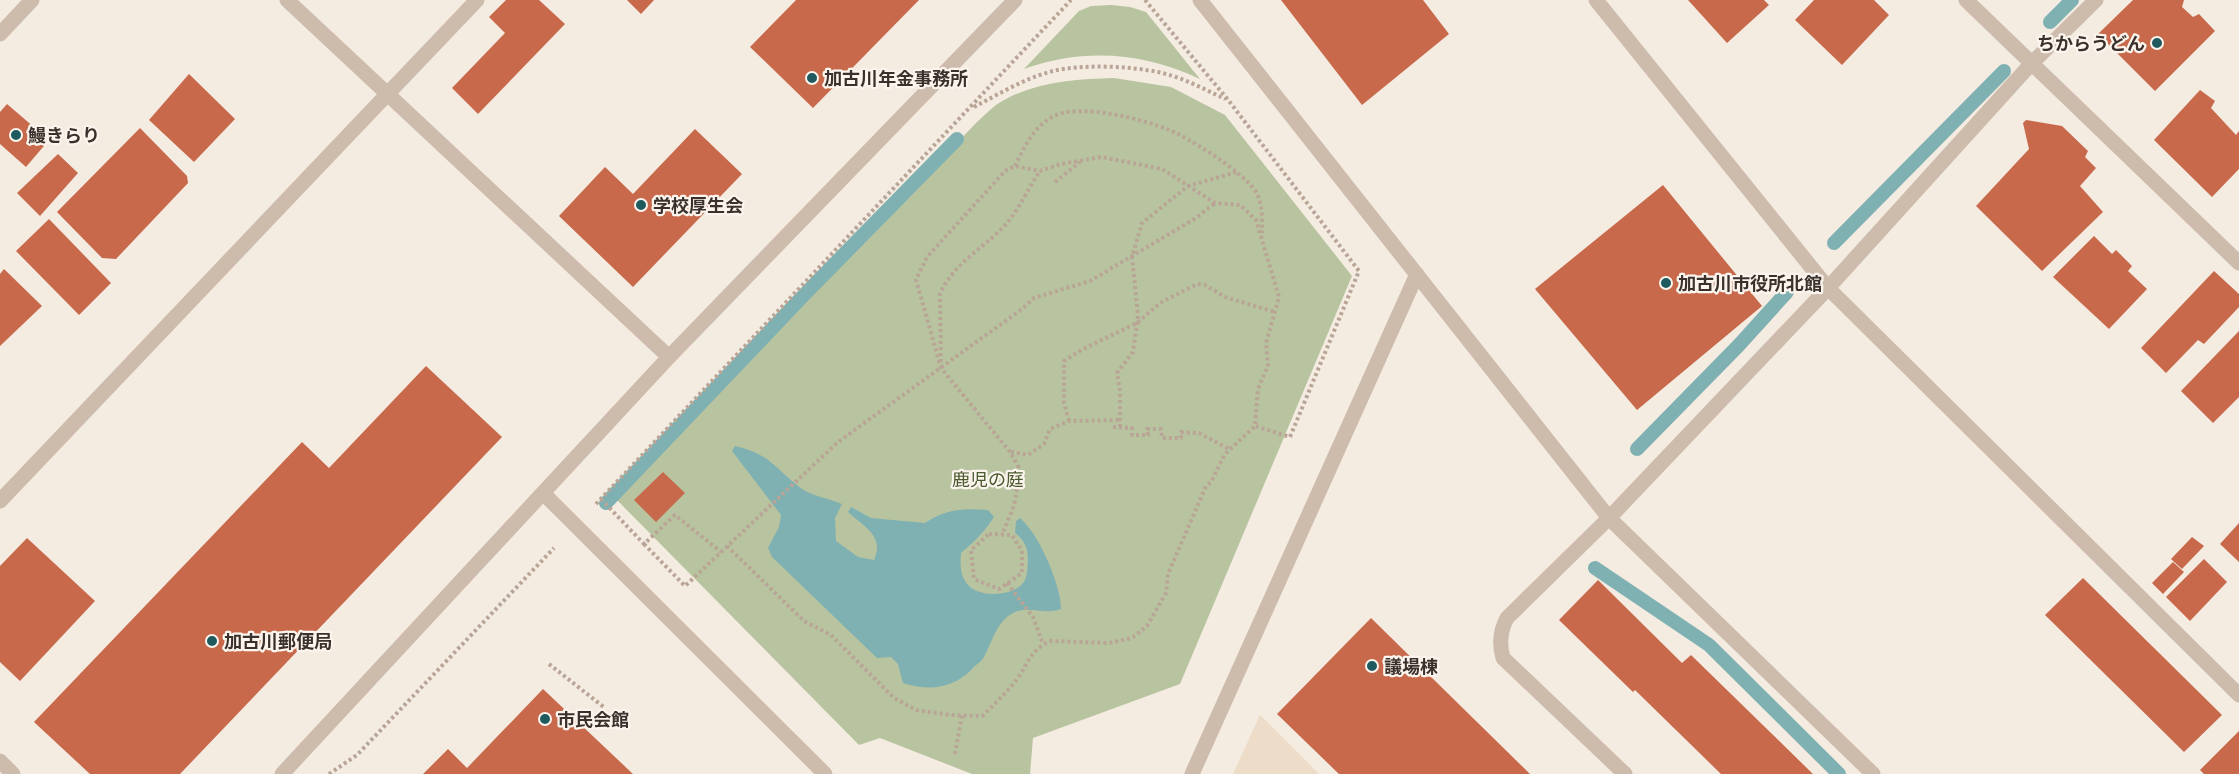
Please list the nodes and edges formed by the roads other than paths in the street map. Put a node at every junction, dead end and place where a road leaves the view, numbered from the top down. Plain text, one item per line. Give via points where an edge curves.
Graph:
1 (32, 0) edge
2 (287, 0) edge
3 (477, 0) edge
4 (1015, 0) edge
5 (1200, 0) edge
6 (1596, 0) edge
7 (1966, 0) edge
8 (2096, 0) edge
9 (0, 34) edge
10 (2031, 64) junction
11 (387, 96) junction
12 (2239, 263) edge
13 (1417, 274) junction
14 (1828, 288) junction
15 (669, 357) junction
16 (543, 493) junction
17 (0, 501) edge
18 (1609, 518) junction
19 (2239, 695) edge
20 (0, 761) edge
21 (13, 774) edge
22 (282, 774) edge
23 (825, 774) edge
24 (1192, 774) edge
25 (1625, 774) edge
26 (1873, 774) edge

1 - 9 street
2 - 11 street
3 - 11 street
4 - 15 street
5 - 13 street
6 - 14 street
7 - 10 street
8 - 10 street
10 - 12 street
10 - 14 street
11 - 15 street
11 - 17 street
13 - 18 street
13 - 24 street
14 - 18 street
14 - 19 street
15 - 16 street
16 - 22 street
16 - 23 street
18 - 25 street via 1506,618 1500,641 1503,658
18 - 26 street
20 - 21 street

